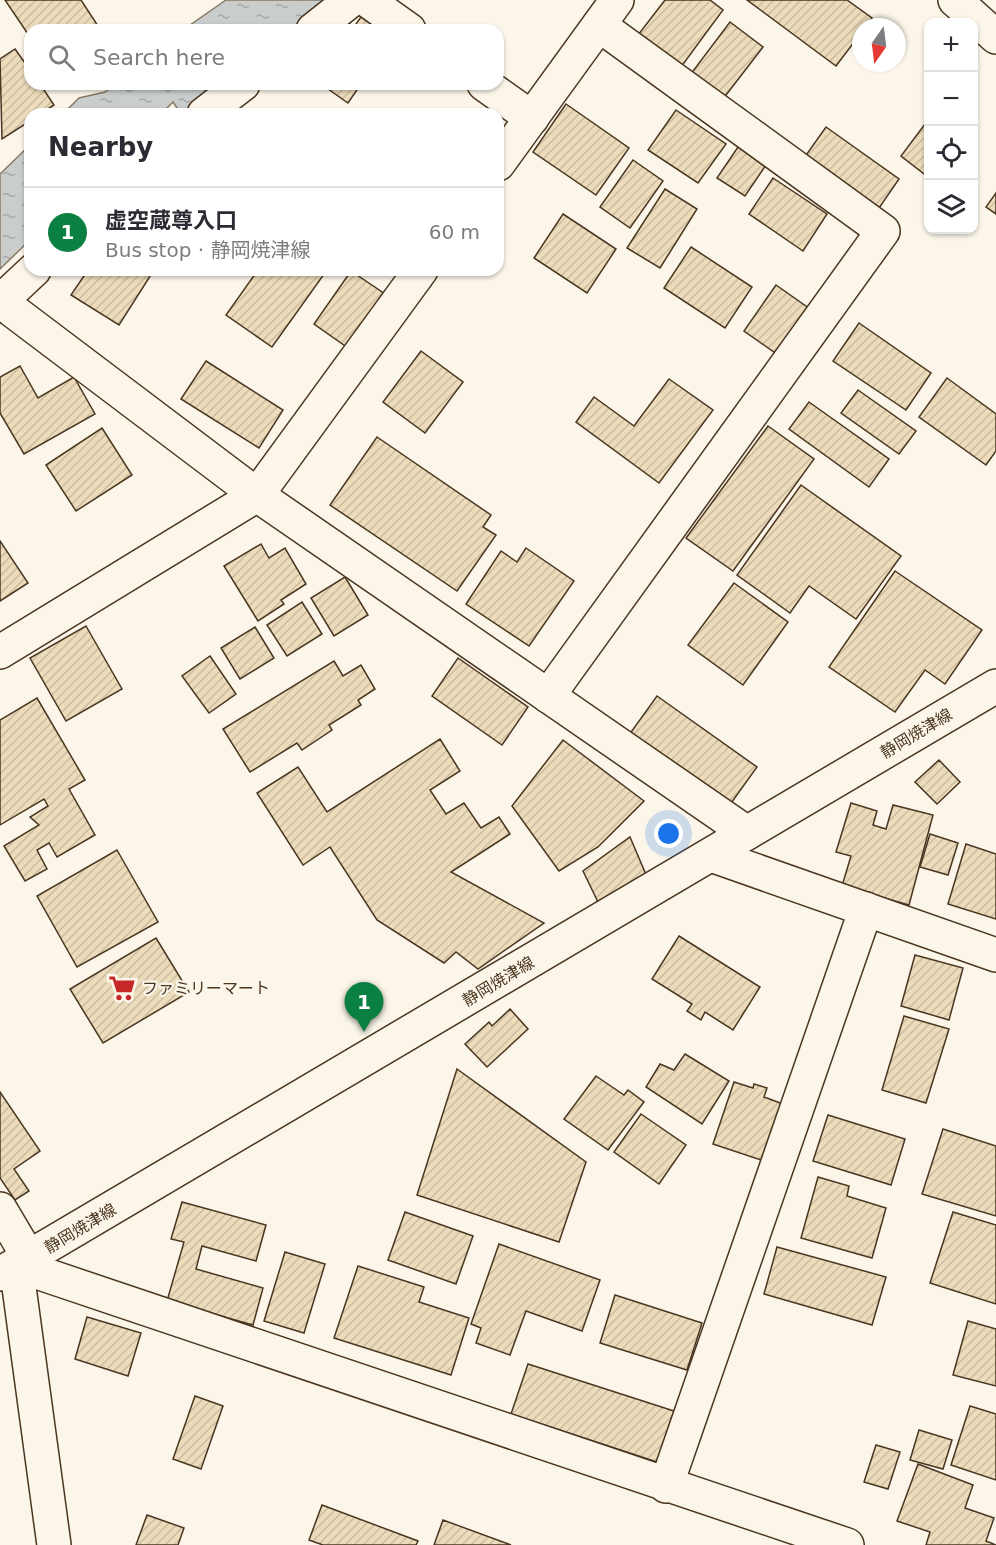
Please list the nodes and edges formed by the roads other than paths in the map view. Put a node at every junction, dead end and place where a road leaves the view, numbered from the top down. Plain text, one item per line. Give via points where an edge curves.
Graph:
1 (351, 0) edge
2 (367, 0) edge
3 (956, 0) edge
4 (608, 13) edge
5 (321, 24) edge
6 (401, 24) edge
7 (996, 37) edge
8 (235, 90) edge
9 (492, 90) edge
10 (212, 108) edge
11 (532, 118) junction
12 (504, 156) edge
13 (27, 276) edge
14 (417, 276) edge
15 (1, 300) edge
16 (257, 495) junction
17 (0, 652) edge
18 (996, 686) edge
19 (548, 696) junction
20 (747, 833) junction
21 (711, 855) junction
22 (866, 909) junction
23 (996, 955) edge
24 (0, 1209) edge
25 (15, 1266) edge
26 (666, 1486) junction
27 (54, 1545) edge
28 (847, 1545) edge

1 - 5 street
2 - 6 street
3 - 7 street
4 - 11 street
4 - 19 street via 883,231
8 - 10 street
9 - 11 street
11 - 12 street
13 - 15 street
14 - 16 street
15 - 16 street
16 - 17 street
16 - 19 street
18 - 20 street, 静岡焼津線
19 - 20 street
20 - 21 street, 静岡焼津線
21 - 22 street
21 - 25 street, 静岡焼津線
22 - 23 street
22 - 26 street
24 - 25 street
25 - 26 street
25 - 27 street
26 - 28 street

